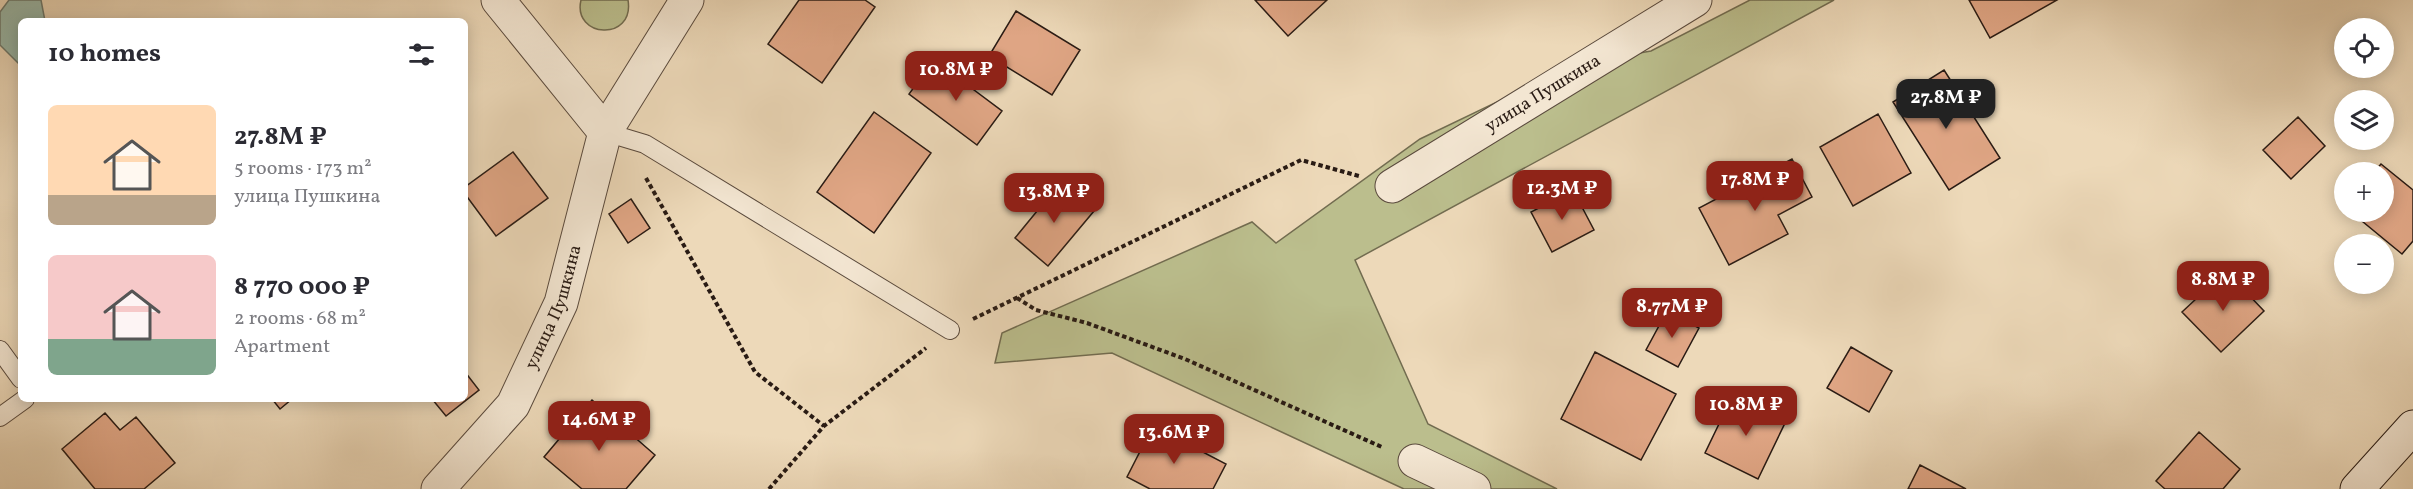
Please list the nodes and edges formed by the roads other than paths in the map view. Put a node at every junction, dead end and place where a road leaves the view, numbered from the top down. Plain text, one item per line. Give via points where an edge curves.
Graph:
1 (498, 0) edge
2 (687, 0) edge
3 (1695, 0) edge
4 (614, 134) junction
5 (1392, 186) road end
6 (950, 330) road end
7 (0, 350) edge
8 (18, 375) edge
9 (21, 402) edge
10 (0, 417) edge
11 (2413, 427) edge
12 (1415, 461) road end
13 (438, 489) edge
14 (1474, 489) edge
15 (2357, 489) edge

1 - 4 street
2 - 4 street, улица Пушкина
3 - 5 street, улица Пушкина
4 - 6 lane via 645,144
4 - 13 street, улица Пушкина via 561,303 513,405
7 - 8 lane
9 - 10 lane
11 - 15 street
12 - 14 street

